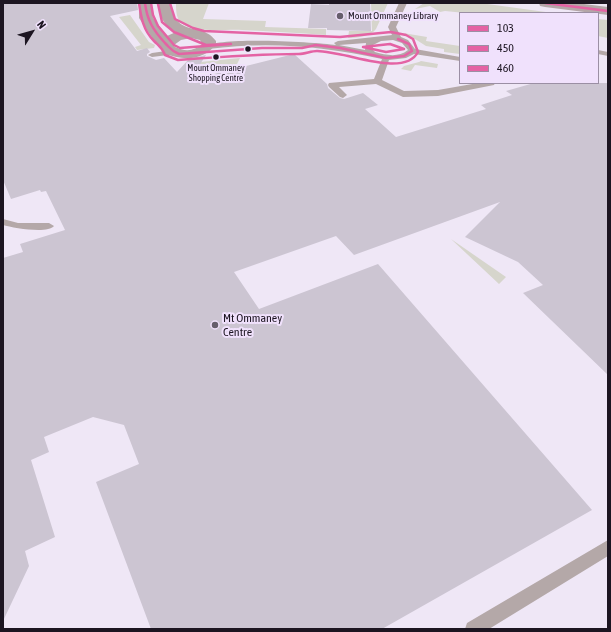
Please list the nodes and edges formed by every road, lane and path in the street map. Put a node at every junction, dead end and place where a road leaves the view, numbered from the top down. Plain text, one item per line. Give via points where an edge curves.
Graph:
1 (164, 3) edge
2 (403, 3) edge
3 (545, 3) edge
4 (145, 4) edge
5 (608, 11) edge
6 (392, 27) junction
7 (191, 34) junction
8 (379, 39) junction
9 (398, 39) junction
10 (207, 43) junction
11 (316, 46) junction
12 (169, 48) junction
13 (412, 51) junction
14 (192, 54) junction
15 (372, 54) junction
16 (386, 58) junction
17 (459, 59) edge
18 (377, 82) junction
19 (486, 84) edge
20 (343, 95) dead end
21 (3, 222) edge
22 (49, 226) dead end
23 (608, 547) edge
24 (473, 629) edge

1 - 7 street via 170,23
2 - 6 lane
3 - 5 main road
4 - 12 street via 146,18
6 - 8 lane
6 - 9 lane
7 - 10 street
7 - 12 street via 174,37
8 - 9 lane
8 - 10 lane via 340,43 240,38
8 - 15 lane via 371,42 368,47
9 - 13 lane via 409,44
10 - 11 lane
10 - 14 street
11 - 14 lane
11 - 15 lane
12 - 14 street
13 - 16 lane via 404,56
13 - 17 lane
15 - 16 lane
16 - 18 lane
18 - 19 lane via 403,94 438,93
18 - 20 lane via 332,85
21 - 22 lane via 18,226
23 - 24 lane

